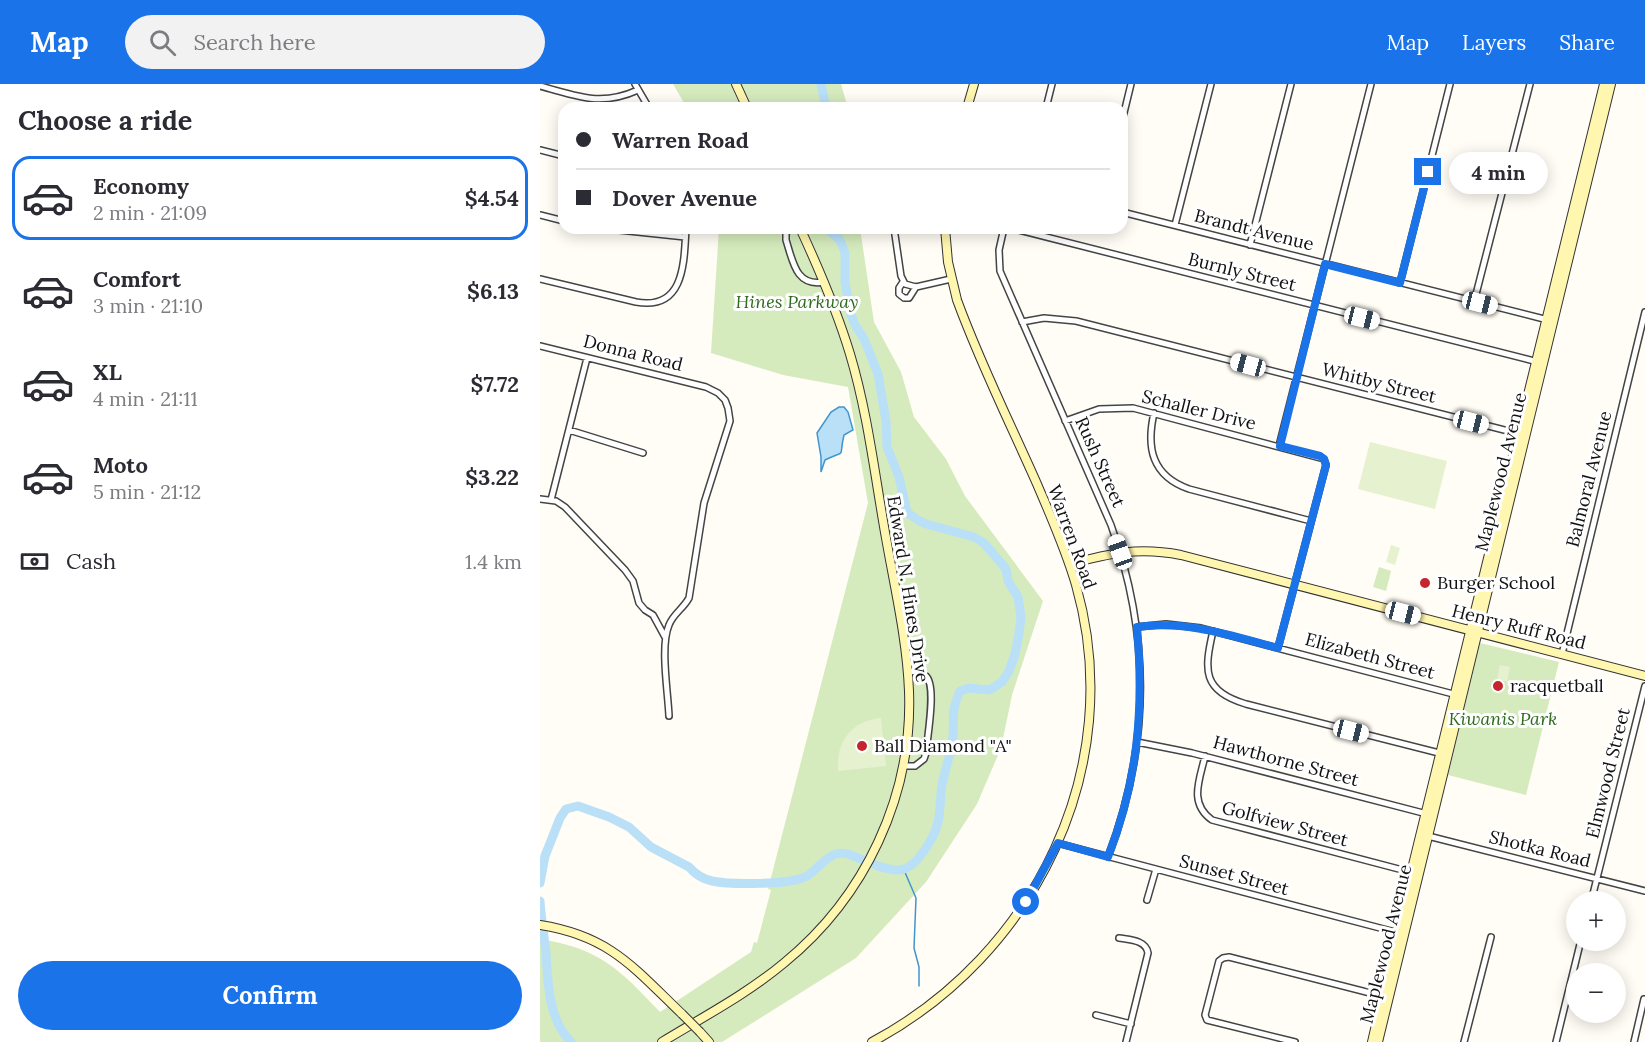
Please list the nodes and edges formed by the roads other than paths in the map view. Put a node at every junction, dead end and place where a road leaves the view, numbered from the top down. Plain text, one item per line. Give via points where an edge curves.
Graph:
1 (634, 84) edge
2 (736, 84) edge
3 (974, 84) edge
4 (1052, 84) edge
5 (1131, 84) edge
6 (1211, 84) edge
7 (1291, 84) edge
8 (1371, 84) edge
9 (1450, 84) edge
10 (1530, 84) edge
11 (1604, 84) edge
12 (1611, 84) edge
13 (540, 86) edge
14 (638, 90) junction
15 (645, 102) edge
16 (744, 102) edge
17 (969, 102) edge
18 (1048, 102) edge
19 (1127, 102) edge
20 (540, 150) edge
21 (558, 154) edge
22 (1128, 213) edge
23 (540, 215) edge
24 (1575, 218) junction
25 (558, 220) edge
26 (1175, 225) junction
27 (657, 234) edge
28 (685, 234) edge
29 (786, 234) edge
30 (803, 234) edge
31 (895, 234) edge
32 (946, 234) edge
33 (1003, 234) edge
34 (1034, 234) edge
35 (685, 237) junction
36 (1250, 244) junction
37 (1325, 264) junction
38 (540, 279) edge
39 (951, 279) junction
40 (824, 282) junction
41 (903, 282) junction
42 (1400, 283) junction
43 (916, 287) junction
44 (1474, 302) junction
45 (1314, 306) junction
46 (1645, 312) edge
47 (1549, 321) junction
48 (1022, 322) junction
49 (1637, 345) junction
50 (540, 346) edge
51 (1645, 347) edge
52 (587, 358) junction
53 (1539, 362) junction
54 (1297, 377) junction
55 (1154, 413) junction
56 (1065, 421) junction
57 (569, 430) junction
58 (1521, 434) junction
59 (1280, 446) junction
60 (643, 453) dead end
61 (540, 499) edge
62 (551, 500) junction
63 (1311, 521) junction
64 (1120, 552) junction
65 (1070, 564) junction
66 (1294, 586) junction
67 (1137, 627) junction
68 (1213, 631) junction
69 (1473, 631) junction
70 (665, 637) junction
71 (1278, 648) junction
72 (1562, 654) junction
73 (908, 672) junction
74 (1645, 676) edge
75 (1645, 686) edge
76 (1458, 695) junction
77 (669, 716) dead end
78 (1137, 742) junction
79 (1444, 754) junction
80 (1205, 756) junction
81 (903, 766) junction
82 (1429, 814) junction
83 (1428, 836) junction
84 (1058, 843) junction
85 (1108, 857) junction
86 (1155, 869) junction
87 (1414, 874) junction
88 (1597, 879) junction
89 (1594, 891) edge
90 (1645, 891) edge
91 (1147, 900) dead end
92 (540, 925) edge
93 (1400, 933) junction
94 (1491, 937) dead end
95 (1119, 938) dead end
96 (1578, 951) edge
97 (1385, 997) junction
98 (1644, 999) edge
99 (1096, 1015) dead end
100 (1131, 1024) junction
101 (662, 1042) edge
102 (710, 1042) edge
103 (872, 1042) edge
104 (1126, 1042) edge
105 (1295, 1042) edge
106 (1378, 1042) edge
107 (1464, 1042) edge
108 (1556, 1042) edge
109 (1634, 1042) edge

1 - 14 street
2 - 16 street
3 - 17 street
4 - 18 street
5 - 19 street
6 - 26 street
7 - 36 street
8 - 37 street
9 - 42 street
10 - 44 street
11 - 24 street, Maplewood Avenue
12 - 24 street, Maplewood Avenue
13 - 14 street via 603,100 618,99
14 - 15 street
20 - 21 street
22 - 26 street, Brandt Avenue
23 - 25 street
24 - 47 street, Maplewood Avenue
26 - 36 street, Brandt Avenue
27 - 35 street
28 - 35 street
29 - 40 street via 801,278 814,284
30 - 40 street, Edward N. Hines Drive
31 - 41 street
32 - 39 street, Warren Road
33 - 48 street, Rush Street via 999,266
34 - 45 street, Burnly Street
35 - 38 street via 681,278 676,288 650,303
36 - 37 street, Brandt Avenue
37 - 42 street, Brandt Avenue
37 - 45 street
39 - 43 street
39 - 65 street, Warren Road via 964,319
40 - 73 street, Edward N. Hines Drive via 857,379
41 - 43 street
41 - 43 street via 899,294 904,298 909,298
42 - 44 street, Brandt Avenue
44 - 47 street, Brandt Avenue
45 - 53 street, Burnly Street
45 - 54 street
46 - 49 street, Balmoral Avenue
47 - 53 street, Maplewood Avenue
48 - 54 street, Whitby Street via 1044,318 1076,321
48 - 56 street, Rush Street
49 - 51 street
49 - 72 street, Balmoral Avenue
50 - 52 street, Donna Road
52 - 57 street
52 - 70 street, Donna Road via 700,385 718,393 728,408 729,427 704,503 689,598 674,615
53 - 58 street, Maplewood Avenue
54 - 58 street, Whitby Street
54 - 59 street
55 - 56 street, Schaller Drive via 1109,407
55 - 59 street, Schaller Drive
55 - 63 street via 1152,453 1160,469 1174,482
56 - 64 street, Rush Street
57 - 60 street
57 - 62 street
58 - 69 street, Maplewood Avenue
59 - 63 street, Schaller Drive via 1325,460
61 - 62 street
62 - 70 street via 565,507 625,570 633,581 639,603 653,615
63 - 66 street
64 - 65 street, Henry Ruff Road
64 - 66 street, Henry Ruff Road via 1181,555
64 - 67 street, Rush Street
65 - 84 street, Warren Road via 1086,631 1089,705 1078,783
66 - 69 street, Henry Ruff Road
66 - 71 street
67 - 68 street, Elizabeth Street via 1175,624
67 - 78 street, Rush Street via 1141,680
68 - 71 street, Elizabeth Street
68 - 79 street via 1207,670 1214,686 1227,698
69 - 72 street, Henry Ruff Road
69 - 76 street, Maplewood Avenue
70 - 77 street
71 - 76 street, Elizabeth Street
72 - 74 street, Henry Ruff Road
73 - 81 street, Edward N. Hines Drive via 908,731
73 - 81 street via 925,675 930,682 930,701 924,759 915,766
75 - 88 street, Elmwood Street
76 - 79 street, Maplewood Avenue
78 - 80 street, Hawthorne Street
78 - 85 street, Rush Street via 1126,802
79 - 82 street, Maplewood Avenue
80 - 82 street, Hawthorne Street
80 - 87 street, Golfview Street via 1197,797 1202,811 1212,820
81 - 101 street, Edward N. Hines Drive via 873,854 820,929 783,964
82 - 83 street, Maplewood Avenue
82 - 87 street, Maplewood Avenue
83 - 87 street, Maplewood Avenue
83 - 88 street, Shotka Road
84 - 85 street, Sunset Street
84 - 103 street, Warren Road via 1026,902 983,958 934,1002
85 - 86 street, Sunset Street
86 - 91 street
86 - 93 street, Sunset Street
87 - 93 street, Maplewood Avenue
88 - 89 street, Elmwood Street
88 - 90 street, Shotka Road
92 - 102 street, bridge via 585,936 613,951
93 - 97 street, Maplewood Avenue
94 - 107 street
95 - 100 street via 1142,944 1148,950
96 - 108 street
97 - 105 street via 1229,957 1219,961 1206,1018
97 - 106 street, Maplewood Avenue
98 - 109 street
99 - 100 street
100 - 104 street

